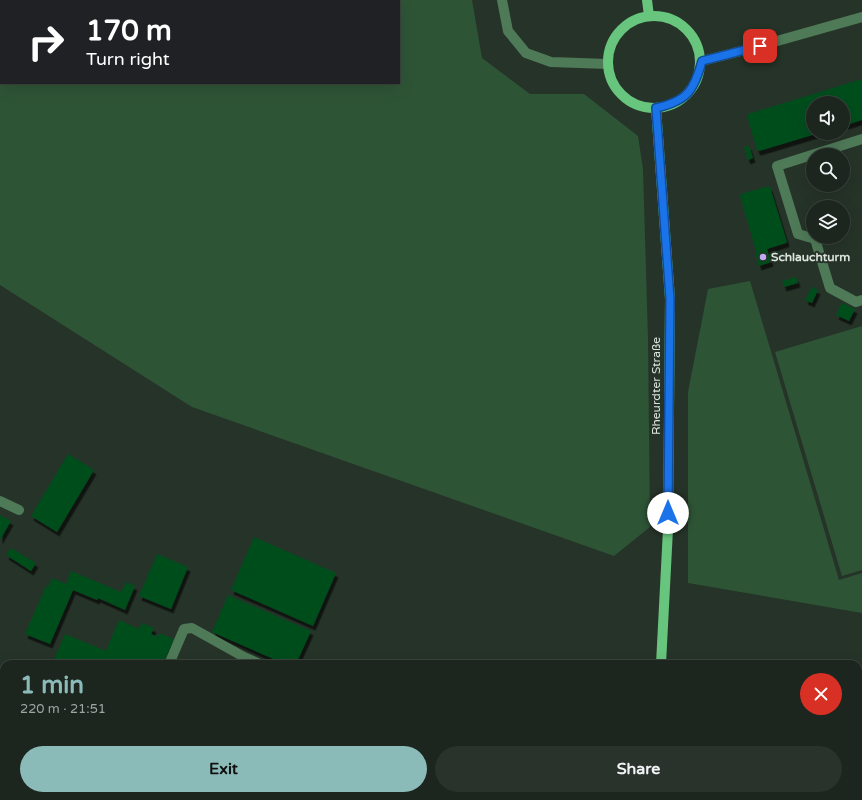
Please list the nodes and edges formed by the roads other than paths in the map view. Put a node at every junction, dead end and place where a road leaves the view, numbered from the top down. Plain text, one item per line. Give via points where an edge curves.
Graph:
1 (502, 0) edge
2 (647, 0) edge
3 (649, 16) junction
4 (862, 17) edge
5 (702, 61) junction
6 (608, 64) junction
7 (656, 108) junction
8 (862, 139) edge
9 (862, 300) edge
10 (0, 501) edge
11 (19, 510) dead end
12 (171, 660) edge
13 (251, 660) edge
14 (661, 660) edge

1 - 6 street via 508,31 526,53 551,62
2 - 3 main road
3 - 5 main road via 669,19 687,30 695,41
3 - 6 main road via 624,27 615,38
4 - 5 street
5 - 7 main road via 694,85 685,97 672,105
6 - 7 main road via 611,78 618,91 629,101 642,107
7 - 14 main road, Rheurdter Straße via 670,299 668,529
8 - 9 street via 777,166 798,234 815,239 830,288 856,302
10 - 11 street
12 - 13 street via 184,629 187,628 192,628

